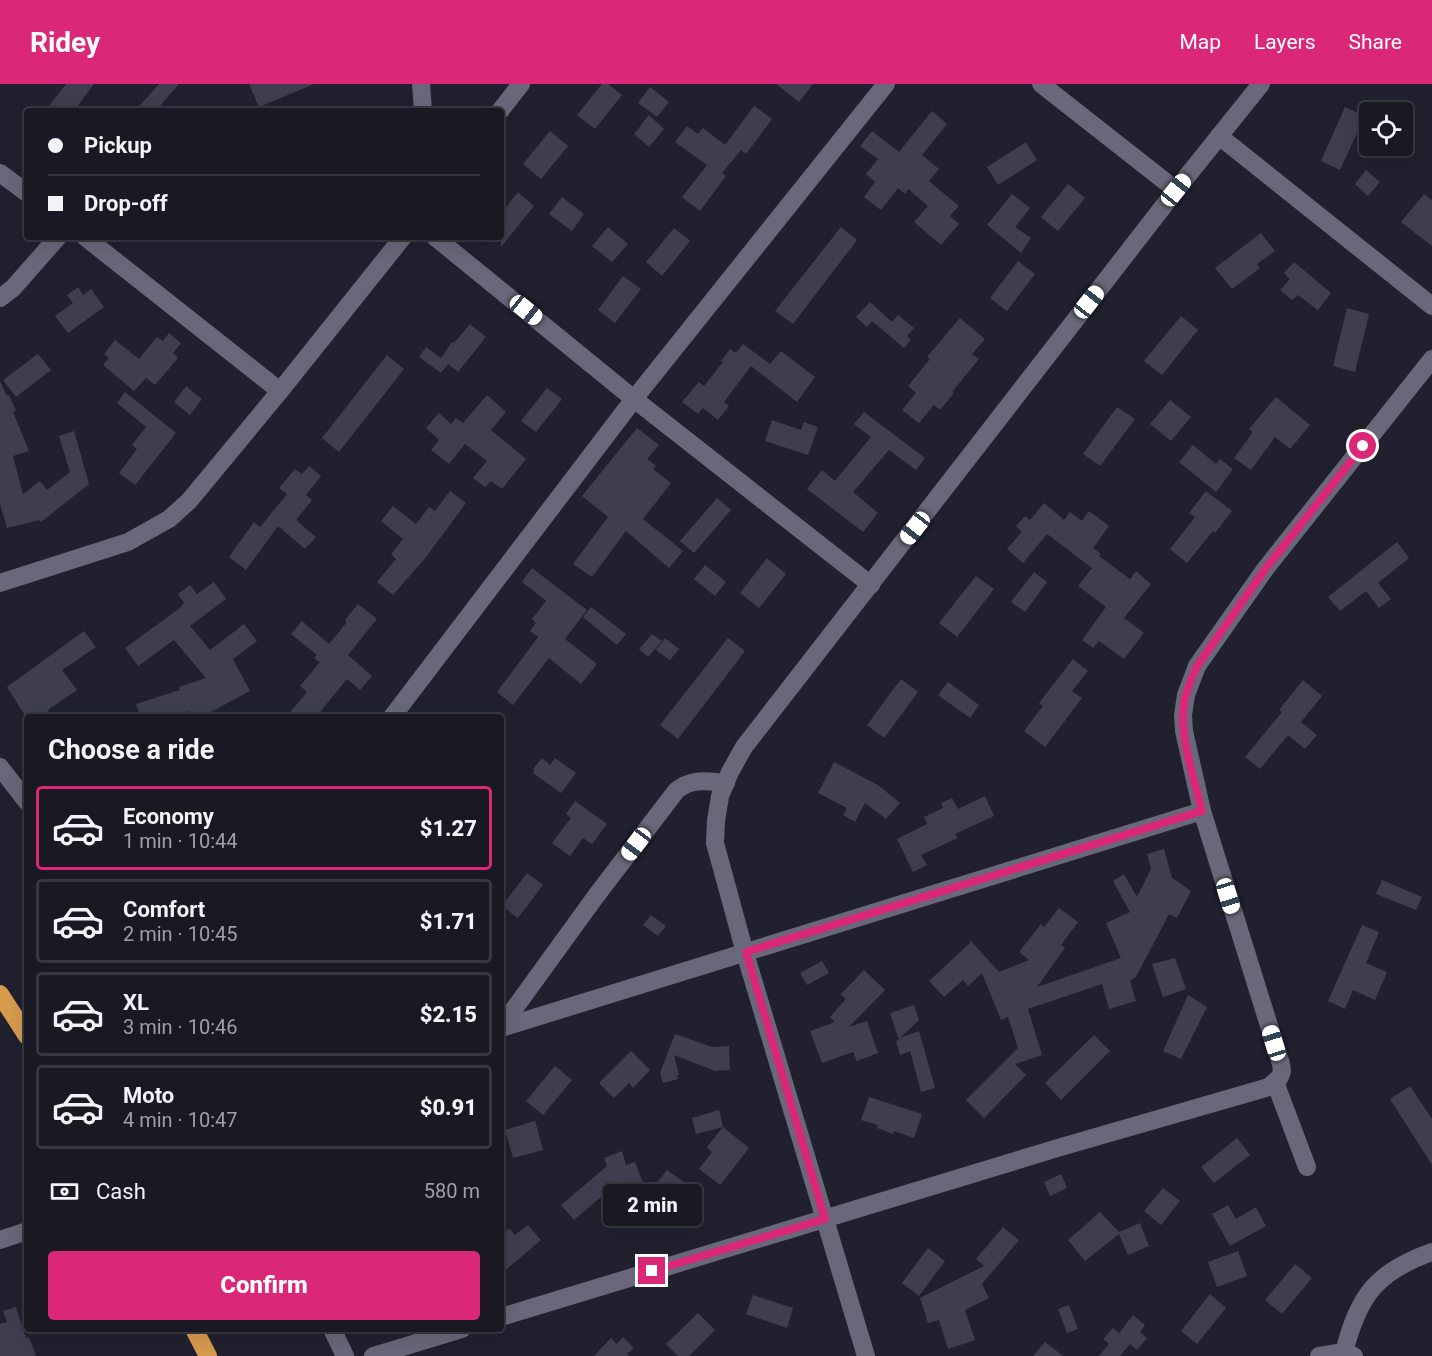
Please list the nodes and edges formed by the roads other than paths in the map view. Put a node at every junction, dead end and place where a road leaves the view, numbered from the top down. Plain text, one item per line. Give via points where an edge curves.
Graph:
1 (421, 84) edge
2 (521, 84) edge
3 (886, 84) edge
4 (1041, 84) edge
5 (1261, 84) edge
6 (423, 108) edge
7 (502, 108) edge
8 (1219, 136) junction
9 (0, 173) edge
10 (1176, 190) junction
11 (24, 191) edge
12 (55, 240) edge
13 (89, 240) edge
14 (401, 240) edge
15 (439, 240) edge
16 (0, 298) edge
17 (1432, 306) edge
18 (1432, 359) edge
19 (280, 391) junction
20 (634, 399) junction
21 (0, 582) edge
22 (871, 585) junction
23 (394, 714) edge
24 (0, 767) edge
25 (726, 783) junction
26 (24, 798) edge
27 (1202, 811) junction
28 (746, 952) junction
29 (0, 994) edge
30 (504, 1023) edge
31 (504, 1026) edge
32 (24, 1031) edge
33 (1275, 1082) junction
34 (1307, 1167) dead end
35 (825, 1219) junction
36 (24, 1232) edge
37 (0, 1240) edge
38 (1432, 1252) edge
39 (504, 1316) edge
40 (196, 1332) edge
41 (333, 1332) edge
42 (452, 1332) edge
43 (1349, 1354) edge
44 (208, 1356) edge
45 (345, 1356) edge
46 (373, 1356) edge
47 (866, 1356) edge
48 (1319, 1356) edge

1 - 6 street
2 - 7 street
3 - 20 street
4 - 10 street
5 - 8 street
8 - 10 street
8 - 17 street
9 - 11 street
10 - 22 street
12 - 16 street
13 - 19 street
14 - 19 street
15 - 20 street
18 - 27 street via 1266,568 1197,666 1183,715
19 - 21 street via 170,519 128,542
20 - 22 street
20 - 23 street
22 - 25 street via 744,747
24 - 26 street
25 - 28 street via 720,796 714,843
25 - 30 street via 697,780 675,791
27 - 28 street
27 - 33 street via 1281,1064 1282,1071
28 - 31 street
28 - 35 street
29 - 32 highway
33 - 34 street
33 - 35 street via 1269,1087
35 - 39 street
35 - 47 street
36 - 37 street
38 - 43 street via 1411,1259 1372,1286 1349,1332
40 - 44 highway
41 - 45 street
42 - 46 street
43 - 48 street

